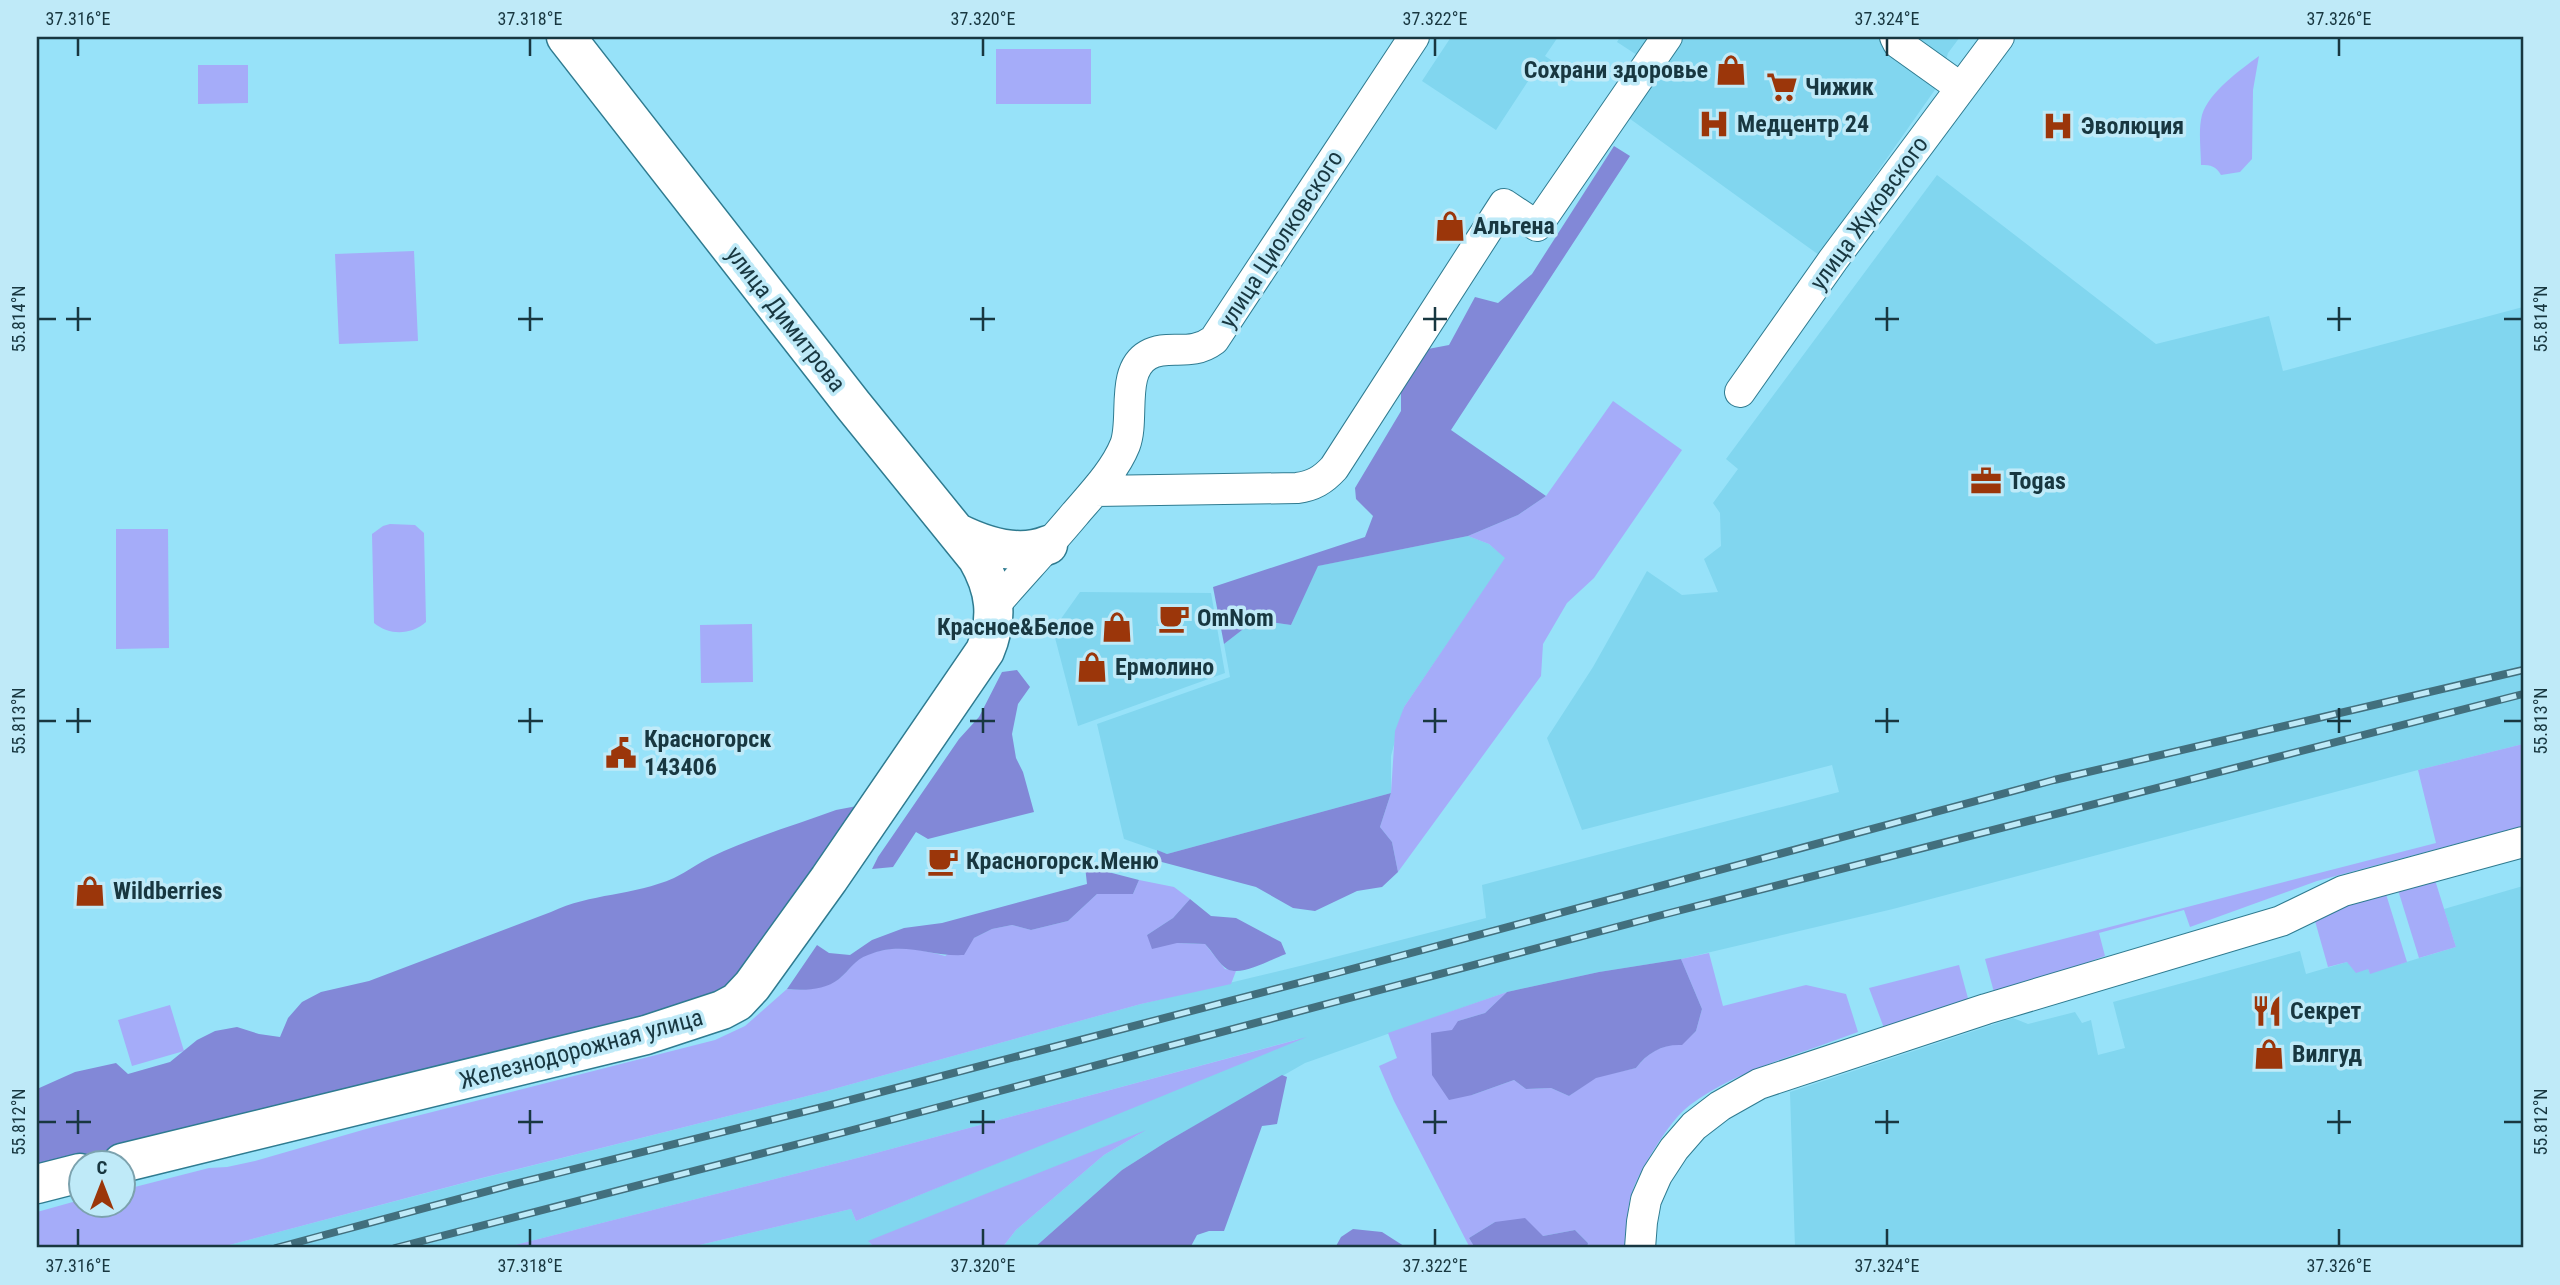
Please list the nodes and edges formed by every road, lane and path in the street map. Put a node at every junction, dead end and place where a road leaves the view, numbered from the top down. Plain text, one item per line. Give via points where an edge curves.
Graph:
1 (566, 37) edge
2 (1414, 37) edge
3 (1667, 37) edge
4 (1895, 37) edge
5 (1999, 37) edge
6 (1961, 88) junction
7 (1740, 392) dead end
8 (1095, 491) junction
9 (956, 532) junction
10 (1048, 545) junction
11 (994, 606) junction
12 (2523, 842) edge
13 (136, 1160) edge
14 (66, 1177) edge
15 (37, 1184) edge
16 (1640, 1248) edge

1 - 9 street, улица Димитрова
2 - 8 street, улица Циолковского via 1214,340 1191,351 1148,355 1136,368 1130,388 1129,435
3 - 8 street via 1537,226 1504,204 1325,478 1297,488
4 - 6 street
5 - 6 street, улица Жуковского
6 - 7 street, улица Жуковского
8 - 10 street, улица Циолковского
9 - 10 street via 1006,549 1035,550
9 - 11 street, улица Димитрова via 987,576
10 - 11 street, улица Циолковского
11 - 13 street, Железнодорожная улица via 992,635 985,651 829,879 737,1002 706,1017 646,1035
12 - 16 street via 2343,891 2281,921 1937,1024 1759,1084 1720,1106 1674,1149 1646,1200
14 - 15 street

